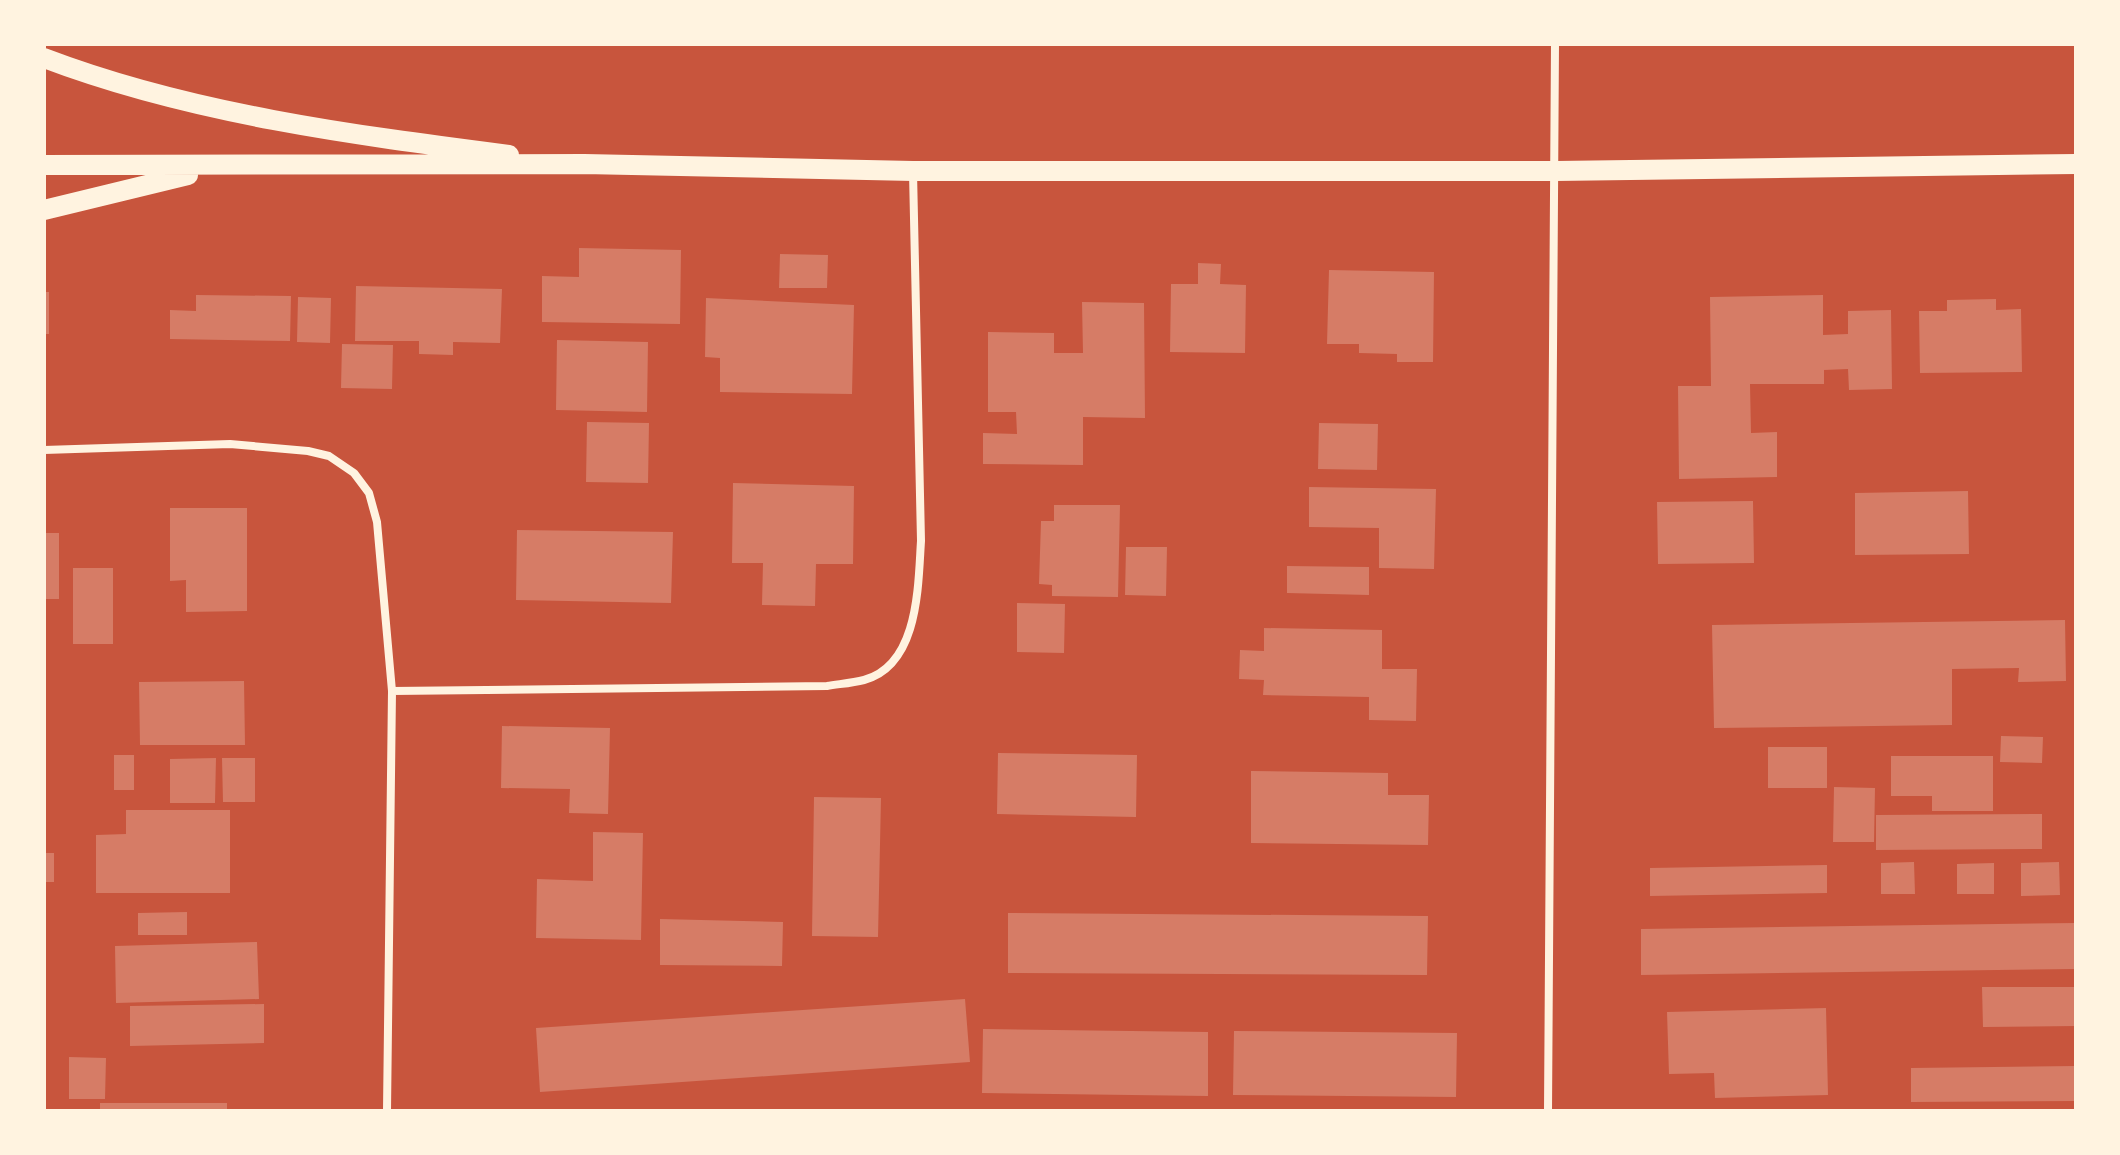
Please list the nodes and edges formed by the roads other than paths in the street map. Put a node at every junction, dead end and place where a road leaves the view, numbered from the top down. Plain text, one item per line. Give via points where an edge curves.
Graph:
1 (1555, 44) edge
2 (44, 58) edge
3 (584, 164) junction
4 (2076, 164) edge
5 (44, 165) edge
6 (219, 168) junction
7 (913, 171) junction
8 (1556, 171) junction
9 (44, 210) edge
10 (44, 450) edge
11 (392, 691) junction
12 (387, 1111) edge
13 (1548, 1111) edge

1 - 8 street
2 - 3 main road via 90,76 239,111 392,139
3 - 6 main road
3 - 7 main road
4 - 8 main road
5 - 6 main road
6 - 9 main road
7 - 8 main road
7 - 11 street via 921,541 917,602 904,646 889,667 866,680 827,686
8 - 13 street
10 - 11 street via 230,444 308,451 329,456 354,473 369,493 377,522
11 - 12 street

